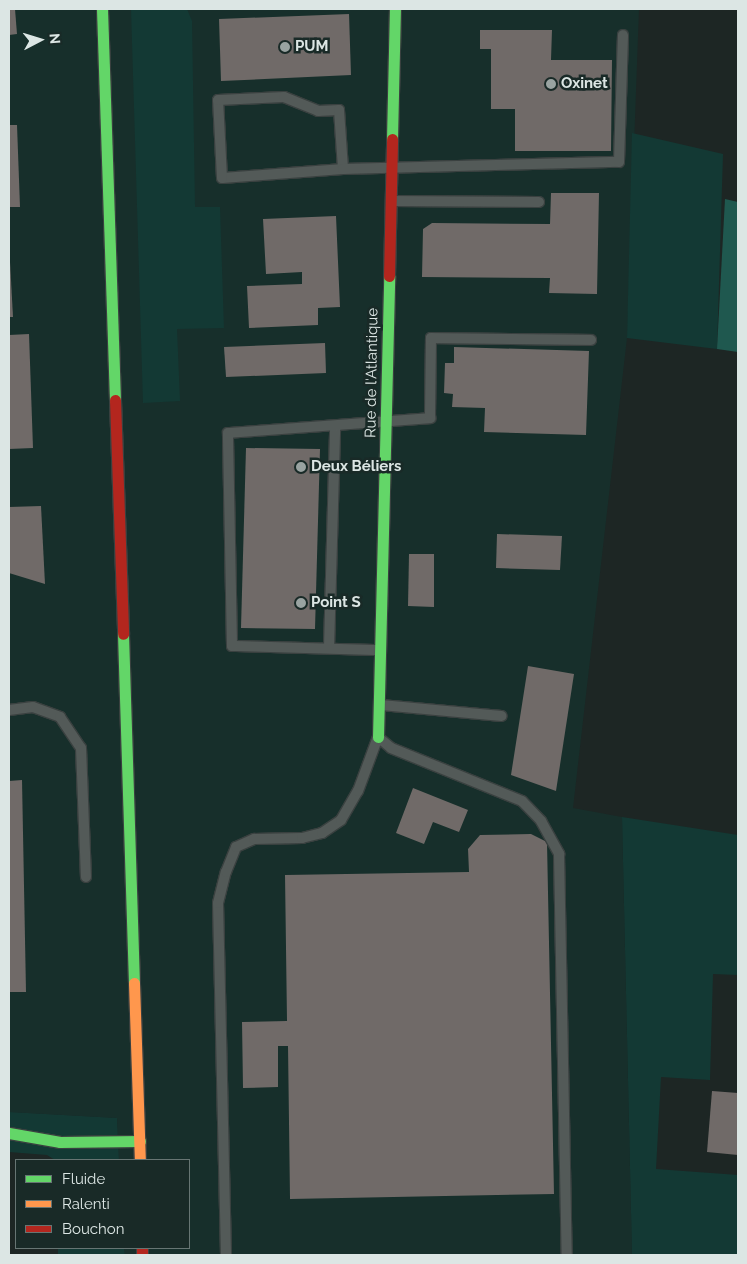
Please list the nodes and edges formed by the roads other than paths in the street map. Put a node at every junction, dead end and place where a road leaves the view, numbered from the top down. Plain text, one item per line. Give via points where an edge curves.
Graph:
1 (102, 9) edge
2 (395, 9) edge
3 (622, 35) dead end
4 (392, 166) junction
5 (343, 169) junction
6 (391, 201) junction
7 (539, 202) dead end
8 (591, 340) dead end
9 (386, 418) junction
10 (335, 427) junction
11 (329, 648) junction
12 (382, 650) junction
13 (379, 705) junction
14 (9, 710) edge
15 (502, 716) dead end
16 (378, 737) junction
17 (86, 877) dead end
18 (9, 1132) edge
19 (140, 1141) junction
20 (140, 1159) edge
21 (226, 1255) edge
22 (567, 1255) edge

1 - 19 main road
2 - 4 main road, Rue de l'Atlantique
3 - 4 lane via 619,162
4 - 5 lane
4 - 6 main road, Rue de l'Atlantique
5 - 5 lane via 222,178 218,100 284,97 318,111 339,110
6 - 7 lane
6 - 9 main road, Rue de l'Atlantique
8 - 9 lane via 431,338 430,418
9 - 10 lane
9 - 12 main road, Rue de l'Atlantique
10 - 11 lane
10 - 11 lane via 228,433 232,646
11 - 12 lane
12 - 13 main road, Rue de l'Atlantique
13 - 15 lane
13 - 16 main road, Rue de l'Atlantique
14 - 17 lane via 33,707 60,717 81,748
16 - 21 lane via 358,791 341,820 322,833 254,839 236,848 226,872 218,903
16 - 22 lane via 391,748 522,801 541,821 559,854
18 - 19 main road via 60,1142
19 - 20 main road

